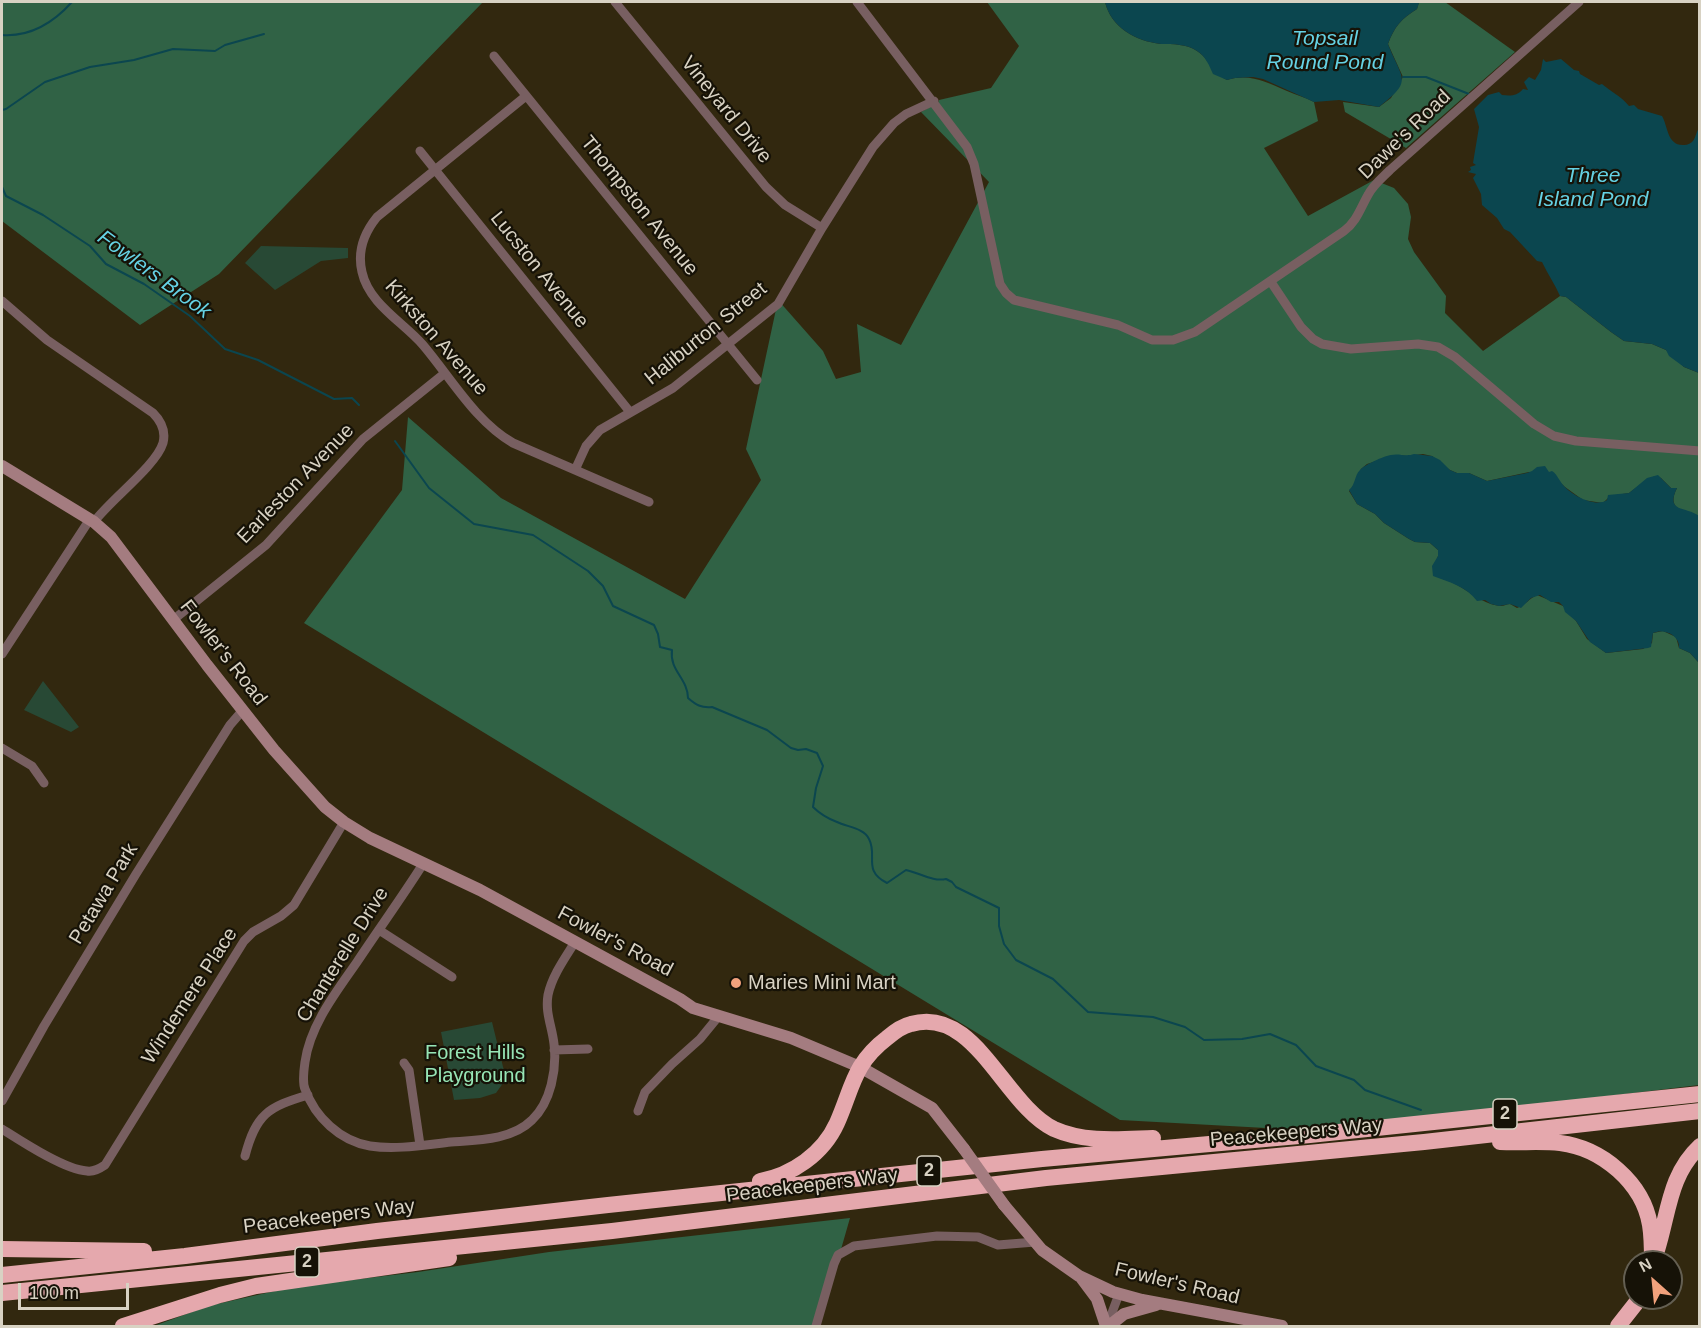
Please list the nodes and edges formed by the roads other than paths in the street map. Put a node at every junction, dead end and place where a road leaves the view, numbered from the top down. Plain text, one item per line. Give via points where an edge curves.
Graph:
1 (615, 2) edge
2 (857, 2) edge
3 (1579, 2) edge
4 (494, 56) dead end
5 (526, 96) junction
6 (934, 101) junction
7 (420, 151) dead end
8 (435, 170) junction
9 (822, 228) junction
10 (1271, 282) junction
11 (2, 301) edge
12 (728, 344) junction
13 (445, 373) junction
14 (757, 380) dead end
15 (630, 412) junction
16 (1700, 451) edge
17 (2, 466) edge
18 (575, 470) junction
19 (649, 502) dead end
20 (92, 521) junction
21 (173, 620) junction
22 (2, 654) edge
23 (243, 710) junction
24 (2, 748) edge
25 (44, 783) dead end
26 (344, 822) junction
27 (423, 864) junction
28 (379, 930) junction
29 (575, 942) junction
30 (452, 977) dead end
31 (718, 1017) junction
32 (588, 1049) dead end
33 (554, 1050) junction
34 (404, 1063) dead end
35 (860, 1067) junction
36 (1700, 1094) edge
37 (308, 1095) junction
38 (2, 1101) edge
39 (638, 1111) dead end
40 (1700, 1111) edge
41 (2, 1129) edge
42 (1251, 1139) junction
43 (1424, 1142) junction
44 (420, 1145) junction
45 (1700, 1146) edge
46 (245, 1156) dead end
47 (608, 1205) junction
48 (612, 1230) junction
49 (1035, 1242) junction
50 (2, 1249) edge
51 (241, 1249) junction
52 (1652, 1250) edge
53 (1656, 1250) edge
54 (2, 1275) edge
55 (1079, 1276) junction
56 (2, 1293) edge
57 (1119, 1294) junction
58 (1162, 1304) junction
59 (1631, 1310) edge
60 (123, 1326) edge
61 (816, 1326) edge
62 (1107, 1326) edge
63 (1282, 1326) edge
64 (1618, 1326) edge

1 - 9 street, Vineyard Drive via 766,187 785,205
2 - 6 street
3 - 10 street, Dawe's Road via 1390,170 1368,195 1353,224
4 - 5 street, Thompston Avenue
5 - 8 street, Kirkston Avenue
5 - 12 street, Thompston Avenue
6 - 9 street, Haliburton Street via 906,114 884,134
6 - 10 street, Dawe's Road via 967,147 974,164 999,278 1014,300 1118,325 1162,341 1195,332
7 - 8 street, Lucston Avenue
8 - 13 street, Kirkston Avenue via 369,227 360,261 373,296 422,344
8 - 15 street, Lucston Avenue
9 - 12 street, Haliburton Street via 778,304
10 - 16 street via 1301,327 1322,344 1352,349 1438,347 1554,436
11 - 20 street via 47,340 153,413 162,426 164,441 156,455
12 - 14 street, Thompston Avenue
12 - 15 street, Haliburton Street via 673,388
13 - 18 street, Kirkston Avenue via 504,438
13 - 21 street, Earleston Avenue via 350,451 266,545
15 - 18 street, Haliburton Street via 594,434
17 - 20 street, Fowler's Road
18 - 19 street, Kirkston Avenue
20 - 21 street, Fowler's Road via 115,541
20 - 22 street
21 - 23 street, Fowler's Road
23 - 26 street, Fowler's Road via 298,779
23 - 38 street, Petawa Park via 136,874
24 - 25 street via 32,766
26 - 27 street, Fowler's Road
26 - 41 street, Windemere Place via 294,905 244,941 105,1165 83,1171
27 - 28 street, Chanterelle Drive
27 - 29 street, Fowler's Road
28 - 30 street
28 - 37 street, Chanterelle Drive via 313,1033 305,1061 304,1087
29 - 31 street, Fowler's Road via 693,1008
29 - 33 street, Chanterelle Drive via 549,994 547,1018
31 - 35 street, Fowler's Road via 791,1038
31 - 39 street via 645,1092
32 - 33 street
33 - 44 street, Chanterelle Drive via 548,1096 533,1120 512,1134
34 - 44 street via 410,1070
35 - 42 highway via 896,1031 909,1024 936,1022 965,1036 1029,1112 1063,1132 1111,1140
35 - 47 highway via 830,1134 810,1158 780,1176
35 - 49 street, Fowler's Road, bridge via 932,1108
36 - 42 highway, Peacekeepers Way / 2
37 - 44 street, Chanterelle Drive via 316,1113 337,1134 368,1146
37 - 46 street via 268,1110 249,1140
40 - 43 highway, Peacekeepers Way / 2
42 - 47 highway, Peacekeepers Way / 2
43 - 48 highway, Peacekeepers Way / 2 via 1058,1177
43 - 52 highway via 1560,1143 1595,1154 1611,1164 1636,1190 1650,1223
45 - 53 highway via 1678,1174
47 - 51 highway, Peacekeepers Way / 2
48 - 56 highway, Peacekeepers Way / 2
48 - 60 highway via 533,1246 256,1286
49 - 55 street, Fowler's Road
49 - 61 street via 998,1245 978,1238 937,1236 846,1249 834,1264
50 - 51 highway
51 - 54 highway, Peacekeepers Way / 2
55 - 57 street, Fowler's Road
55 - 62 street via 1096,1299
57 - 58 street, Fowler's Road
57 - 62 street
58 - 62 street via 1125,1314
58 - 63 street, Fowler's Road
59 - 64 highway

